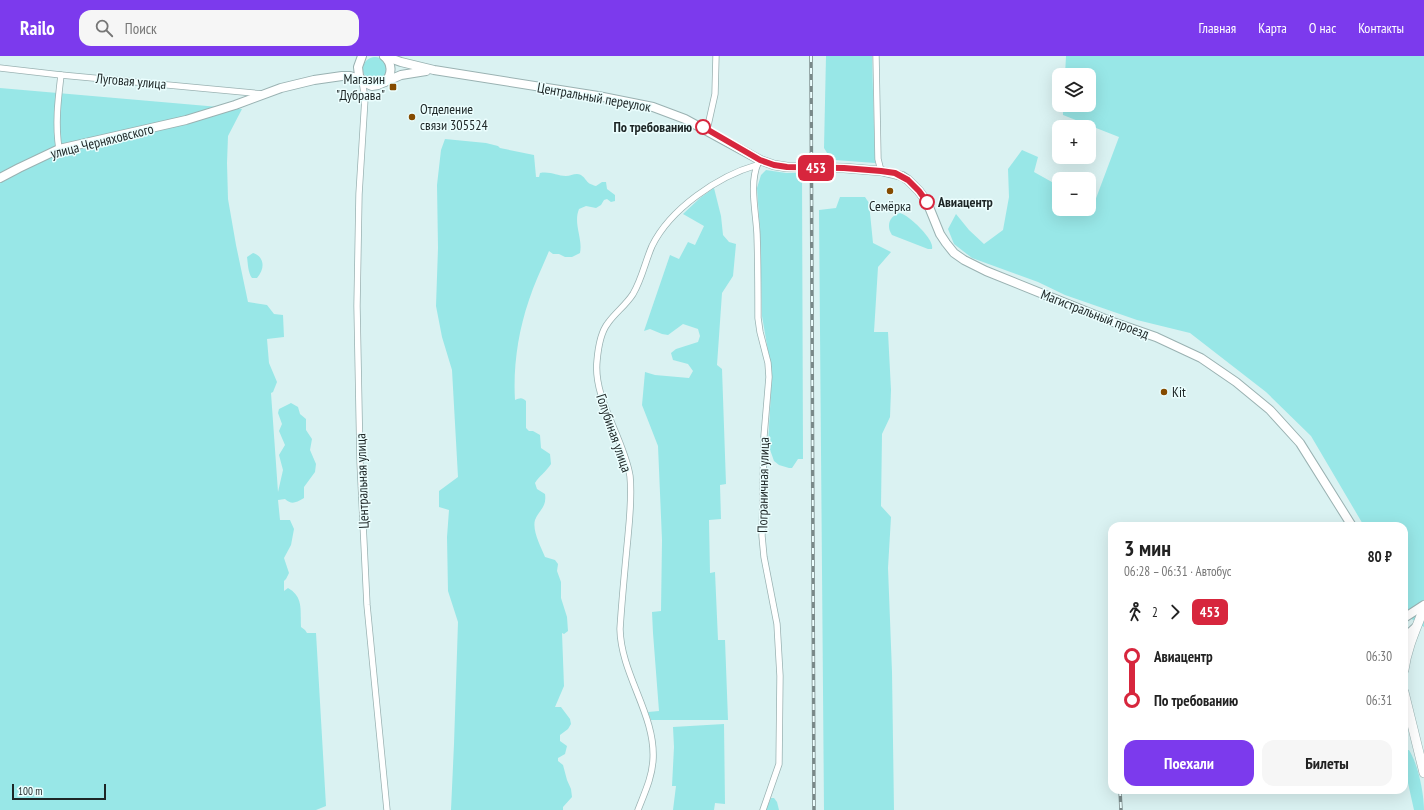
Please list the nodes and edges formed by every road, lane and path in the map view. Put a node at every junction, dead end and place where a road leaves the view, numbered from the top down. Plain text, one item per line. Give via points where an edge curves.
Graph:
1 (384, 56) edge
2 (716, 56) edge
3 (876, 56) edge
4 (363, 57) edge
5 (0, 68) edge
6 (434, 70) junction
7 (61, 75) junction
8 (342, 76) junction
9 (361, 79) junction
10 (384, 82) junction
11 (375, 86) junction
12 (263, 94) junction
13 (364, 98) junction
14 (707, 130) junction
15 (59, 149) junction
16 (758, 162) junction
17 (881, 171) junction
18 (0, 178) edge
19 (1349, 522) edge
20 (1424, 604) edge
21 (1424, 608) edge
22 (1408, 615) edge
23 (1418, 624) junction
24 (1408, 634) edge
25 (1408, 650) edge
26 (1408, 708) edge
27 (1424, 773) edge
28 (387, 810) edge
29 (638, 810) edge
30 (763, 810) edge

1 - 6 main road
1 - 10 main road via 391,69 389,78
2 - 14 street via 715,94
3 - 17 street via 878,159
4 - 8 main road via 354,71
4 - 9 main road via 358,72
5 - 7 street, Луговая улица
6 - 10 main road via 402,75
6 - 14 main road, Центральный переулок via 638,104 668,112
7 - 12 street, Луговая улица
7 - 15 street via 57,102
8 - 9 main road
8 - 12 main road, улица Черняховского via 296,84
9 - 11 main road
9 - 13 street, Центральная улица
10 - 11 main road
11 - 13 street via 368,90
12 - 15 main road, улица Черняховского via 186,120
13 - 28 street, Центральная улица via 357,306 361,470 367,605
14 - 16 main road, Центральный переулок
15 - 18 main road, улица Черняховского
16 - 17 main road, Магистральный проезд via 781,167
16 - 29 street, Голубиная улица via 709,187 685,206 661,231 636,288 630,299 606,325 599,347 596,370 599,387 626,462 630,486 620,638 626,666 653,744 652,772
16 - 30 street, Пограничная улица via 754,192 758,318 769,377 764,436 762,536 777,624 780,676 778,764
17 - 19 main road, Магистральный проезд via 902,176 913,184 927,202 946,243 964,260 986,271 1156,337 1201,358 1236,382 1270,410 1300,443
20 - 22 main road
21 - 23 main road
23 - 24 main road
23 - 25 main road
26 - 27 main road

